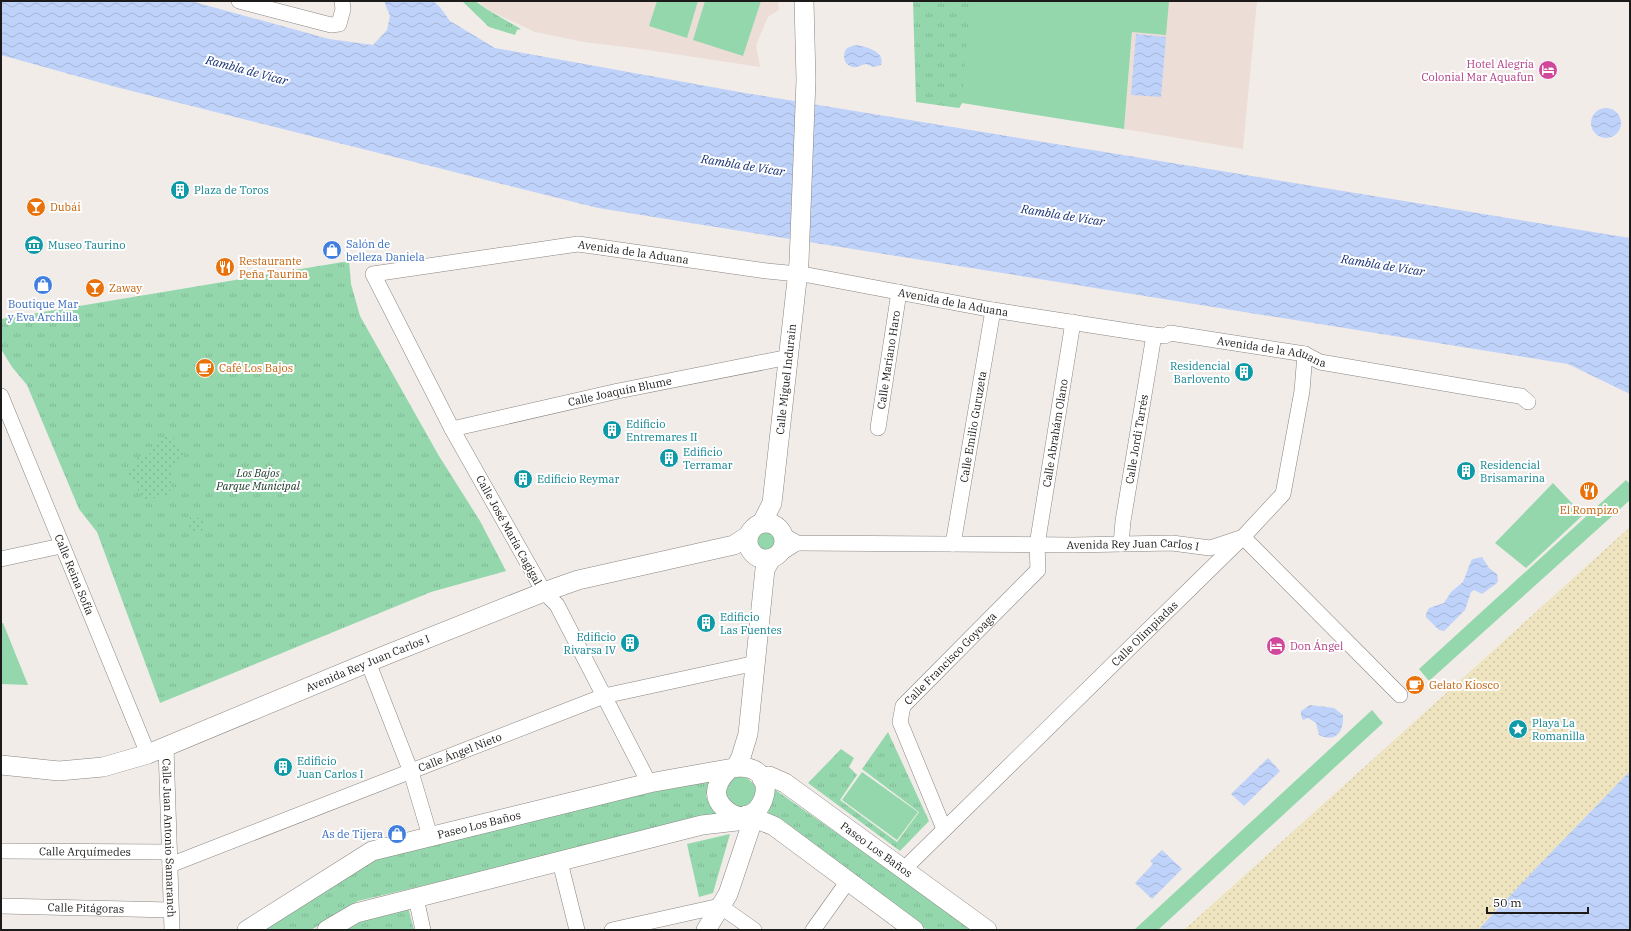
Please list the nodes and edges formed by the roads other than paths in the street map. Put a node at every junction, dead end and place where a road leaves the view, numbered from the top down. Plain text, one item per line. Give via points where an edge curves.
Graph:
1 (239, 1) edge
2 (342, 1) edge
3 (804, 1) edge
4 (799, 265) junction
5 (373, 274) joint
6 (899, 292) junction
7 (993, 310) junction
8 (1073, 322) junction
9 (1154, 335) junction
10 (1305, 354) junction
11 (789, 357) junction
12 (1, 396) edge
13 (1528, 402) dead end
14 (878, 428) dead end
15 (452, 429) junction
16 (1243, 537) junction
17 (952, 544) junction
18 (1037, 544) junction
19 (1121, 544) junction
20 (766, 545) junction
21 (61, 546) junction
22 (1, 559) edge
23 (544, 592) junction
24 (368, 662) junction
25 (756, 663) junction
26 (1400, 695) dead end
27 (604, 696) junction
28 (748, 734) junction
29 (166, 747) junction
30 (148, 754) junction
31 (1, 764) edge
32 (733, 768) junction
33 (411, 772) junction
34 (760, 776) junction
35 (649, 783) junction
36 (746, 815) junction
37 (944, 830) junction
38 (430, 836) junction
39 (1, 851) edge
40 (170, 859) junction
41 (560, 862) junction
42 (903, 870) junction
43 (848, 881) junction
44 (416, 898) junction
45 (1, 906) edge
46 (720, 906) junction
47 (171, 910) junction
48 (172, 930) edge
49 (247, 930) edge
50 (327, 930) edge
51 (423, 930) edge
52 (577, 930) edge
53 (612, 930) edge
54 (706, 930) edge
55 (754, 930) edge
56 (813, 930) edge
57 (914, 930) edge
58 (987, 930) edge

1 - 2 street via 330,25 339,24 343,9
3 - 4 street, Calle Miguel Indurain via 806,80
4 - 5 street, Avenida de la Aduana via 767,271 578,244
4 - 6 street, Avenida de la Aduana
4 - 11 street, Calle Miguel Indurain
5 - 15 street, Calle José María Cagigal
6 - 7 street, Avenida de la Aduana
6 - 14 street, Calle Mariano Haro
7 - 8 street, Avenida de la Aduana
7 - 17 street, Calle Emilio Guruzeta
8 - 9 street, Avenida de la Aduana
8 - 18 street, Calle Abrahám Olano
9 - 10 street, Avenida de la Aduana via 1165,336 1170,333
9 - 19 street, Calle Jordi Tarrés
10 - 13 street, Avenida de la Aduana via 1320,362 1522,396
10 - 16 street, Calle Olimpiadas via 1302,391 1283,494
11 - 15 street, Calle Joaquín Blume via 618,391
11 - 20 street, Calle Miguel Indurain
12 - 21 street, Calle Reina Sofía
15 - 23 street, Calle José María Cagigal
16 - 19 street, Avenida Rey Juan Carlos I via 1210,548 1172,543
16 - 26 street
16 - 37 street, Calle Olimpiadas
17 - 18 street, Avenida Rey Juan Carlos I
17 - 20 street, Avenida Rey Juan Carlos I
18 - 19 street, Avenida Rey Juan Carlos I
18 - 37 street, Calle Francisco Goyoaga via 1038,570 903,706 900,722
20 - 23 street, Avenida Rey Juan Carlos I via 578,580
20 - 25 street, Calle Miguel Indurain
21 - 22 street
21 - 30 street, Calle Reina Sofía
23 - 24 street, Avenida Rey Juan Carlos I
23 - 27 street, Calle José María Cagigal via 557,605
24 - 29 street, Avenida Rey Juan Carlos I
24 - 33 street
25 - 27 street, Calle Ángel Nieto
25 - 28 street, Calle Miguel Indurain
27 - 33 street, Calle Ángel Nieto
27 - 35 street, Calle José María Cagigal
28 - 32 street, Calle Miguel Indurain via 741,757
28 - 34 street, Calle Miguel Indurain via 750,753
29 - 30 street, Avenida Rey Juan Carlos I
29 - 40 street, Calle Juan Antonio Samaranch
30 - 31 street, Avenida Rey Juan Carlos I via 103,768 59,771
32 - 34 street via 751,768
32 - 35 street, Paseo Los Baños
32 - 36 street via 722,776 716,796 723,808
33 - 38 street
33 - 40 street, Calle Ángel Nieto
34 - 36 street via 766,788 765,798 762,804
34 - 42 street, Paseo Los Baños via 770,776 784,783
35 - 38 street, Paseo Los Baños
36 - 41 street
36 - 43 street via 774,826
36 - 46 street via 740,856 728,894
37 - 42 street, Calle Olimpiadas
38 - 49 street, Paseo Los Baños via 372,851
39 - 40 street, Calle Arquímedes
40 - 47 street, Calle Juan Antonio Samaranch
41 - 44 street
41 - 52 street
42 - 58 street, Paseo Los Baños
43 - 56 street
43 - 57 street
44 - 50 street via 356,913
44 - 51 street
45 - 47 street, Calle Pitágoras
46 - 53 street
46 - 54 street
46 - 55 street
47 - 48 street, Calle Juan Antonio Samaranch

